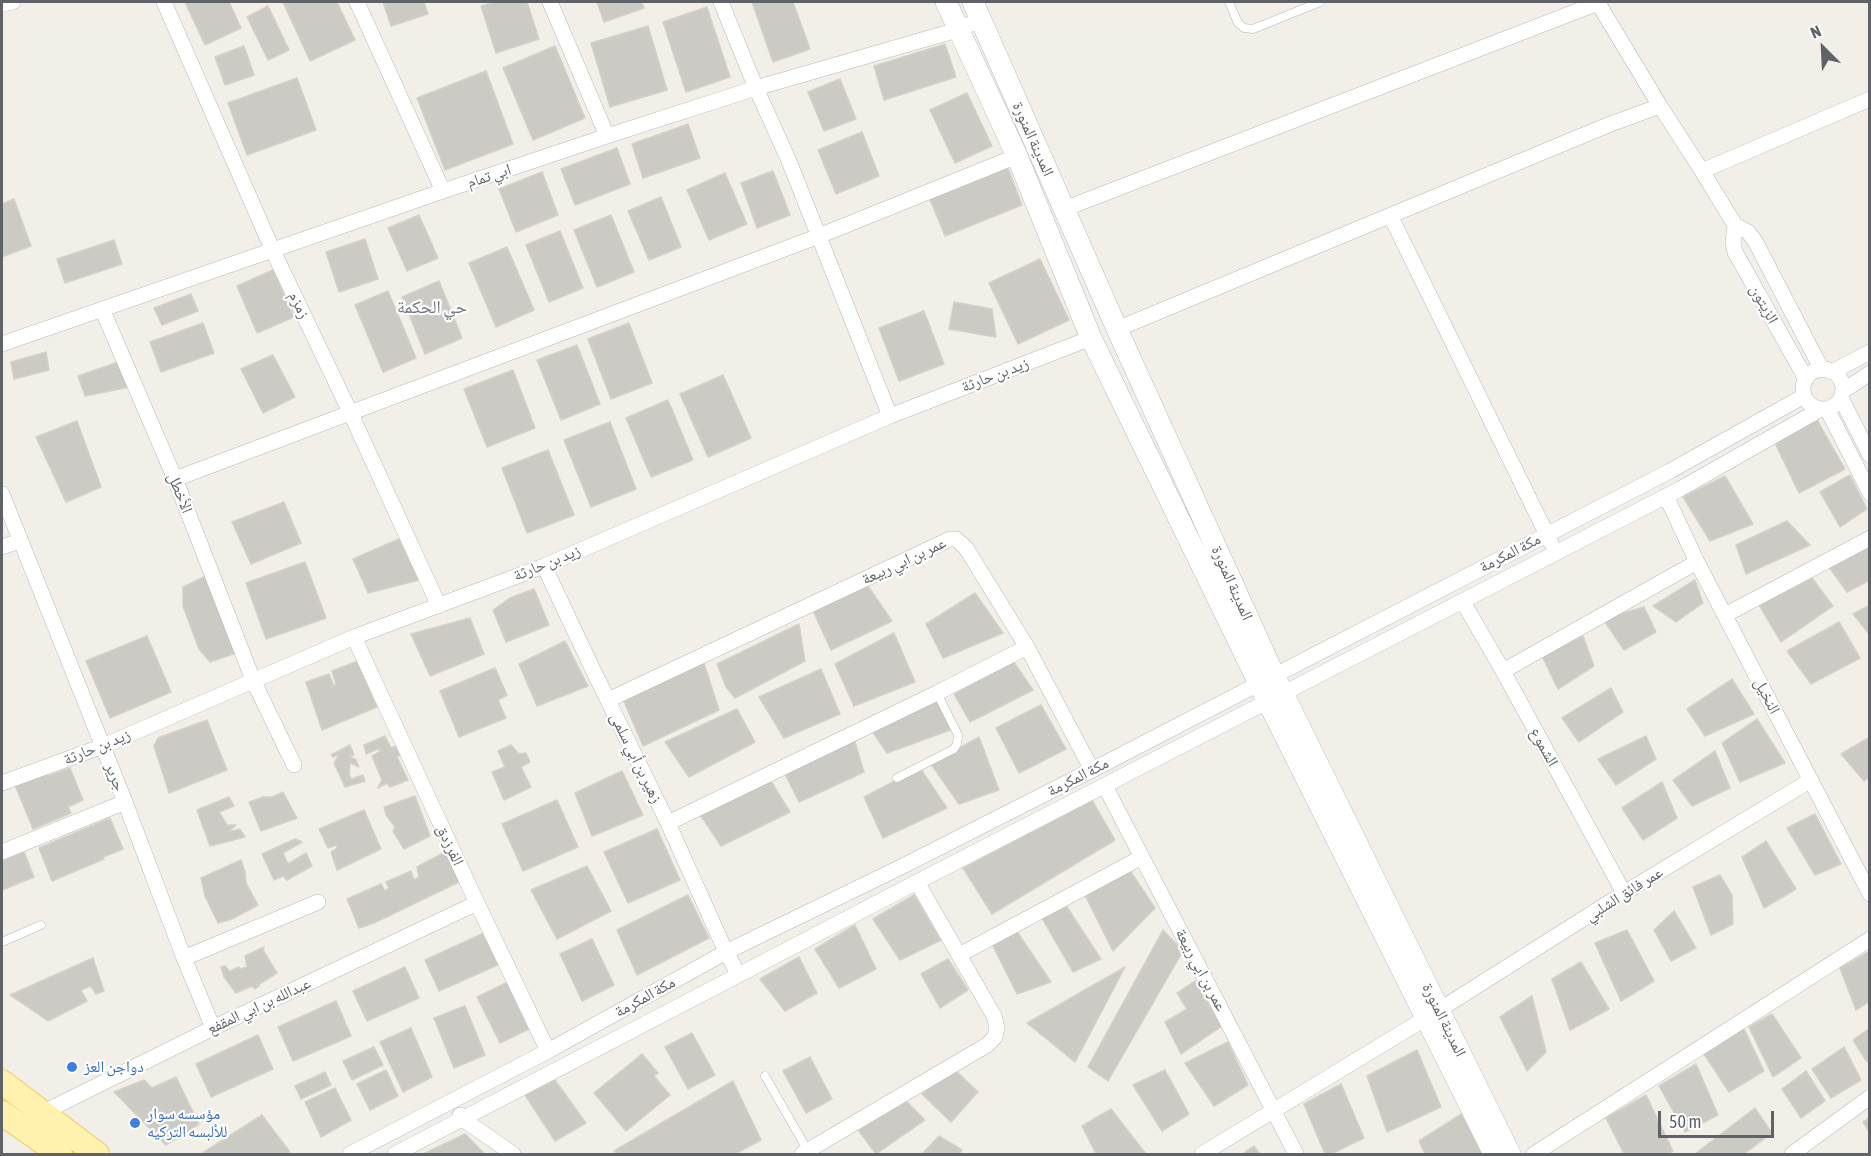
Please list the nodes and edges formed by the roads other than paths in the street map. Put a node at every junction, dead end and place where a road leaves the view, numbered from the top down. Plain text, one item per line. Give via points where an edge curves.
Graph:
1 (13, 2) edge
2 (164, 2) edge
3 (357, 2) edge
4 (550, 2) edge
5 (722, 2) edge
6 (946, 2) edge
7 (1229, 2) edge
8 (1320, 2) edge
9 (1598, 2) edge
10 (2, 4) edge
11 (977, 11) edge
12 (957, 30) junction
13 (756, 88) junction
14 (1869, 99) edge
15 (1660, 106) junction
16 (607, 136) junction
17 (1017, 156) junction
18 (1702, 171) junction
19 (443, 191) junction
20 (1064, 209) junction
21 (1391, 217) junction
22 (1735, 225) junction
23 (819, 236) junction
24 (273, 251) junction
25 (102, 309) junction
26 (1117, 329) junction
27 (1091, 338) junction
28 (2, 344) edge
29 (1869, 352) edge
30 (1827, 371) junction
31 (1869, 373) edge
32 (1806, 379) junction
33 (1842, 394) junction
34 (1804, 396) junction
35 (1824, 409) junction
36 (351, 412) junction
37 (890, 416) junction
38 (1869, 455) edge
39 (175, 479) junction
40 (1869, 493) edge
41 (2, 494) edge
42 (1666, 496) junction
43 (1546, 534) junction
44 (1869, 538) edge
45 (20, 541) junction
46 (2, 547) edge
47 (1556, 553) junction
48 (1697, 562) junction
49 (544, 566) junction
50 (1463, 602) junction
51 (439, 606) junction
52 (1725, 615) junction
53 (354, 637) junction
54 (1027, 647) junction
55 (1503, 671) junction
56 (253, 680) junction
57 (1271, 689) junction
58 (937, 693) junction
59 (608, 700) junction
60 (103, 746) junction
61 (294, 765) dead end
62 (1092, 770) junction
63 (897, 778) dead end
64 (1810, 780) junction
65 (2, 783) edge
66 (1105, 786) junction
67 (125, 802) junction
68 (668, 823) junction
69 (2, 852) edge
70 (1142, 857) junction
71 (918, 882) junction
72 (1624, 893) junction
73 (1869, 894) edge
74 (318, 902) dead end
75 (477, 903) junction
76 (41, 925) dead end
77 (1869, 939) edge
78 (2, 942) edge
79 (726, 952) junction
80 (959, 955) junction
81 (184, 958) junction
82 (739, 975) junction
83 (1432, 1014) junction
84 (213, 1028) junction
85 (548, 1051) junction
86 (765, 1076) dead end
87 (2, 1082) edge
88 (1869, 1097) edge
89 (451, 1103) junction
90 (1274, 1109) junction
91 (2, 1113) edge
92 (42, 1113) junction
93 (464, 1120) junction
94 (813, 1152) edge
95 (60, 1155) edge
96 (97, 1155) edge
97 (351, 1155) edge
98 (396, 1155) edge
99 (513, 1155) edge
100 (1202, 1155) edge
101 (1296, 1155) edge
102 (1494, 1155) edge
103 (1510, 1155) edge
104 (1534, 1155) edge
105 (1792, 1155) edge

1 - 10 street
2 - 24 street, زمزم
3 - 19 street
4 - 16 street
5 - 13 street
6 - 12 main road
7 - 8 lane via 1238,23 1253,29
9 - 15 street
9 - 20 street
11 - 12 street, ابي تمام
11 - 20 main road, المدينة المنورة
12 - 13 street, ابي تمام
12 - 17 main road
13 - 16 street, ابي تمام
13 - 23 street
14 - 18 street
15 - 18 street
15 - 21 street
16 - 19 street, ابي تمام
17 - 23 street
17 - 27 main road
18 - 22 street
19 - 24 street, ابي تمام
20 - 26 main road, المدينة المنورة
21 - 26 street
21 - 43 street
22 - 30 street via 1755,241
22 - 32 street, الزيتون via 1735,252
23 - 36 street
23 - 37 street
24 - 25 street, ابي تمام
24 - 36 street, زمزم
25 - 28 street, ابي تمام
25 - 39 street, الأخطل
26 - 57 main road, المدينة المنورة
27 - 37 street, زيد بن حارثة
27 - 57 main road
29 - 30 street
30 - 32 street via 1815,371
30 - 33 street via 1841,381
31 - 33 street
32 - 34 street
33 - 35 street via 1832,407
33 - 38 street
34 - 35 street via 1811,405
34 - 43 street, مكة المكرمة
35 - 40 street
35 - 42 street, مكة المكرمة
36 - 39 street
36 - 51 street, زمزم
37 - 49 street, زيد بن حارثة
39 - 56 street, الأخطل
41 - 45 street, جرير
42 - 47 street, مكة المكرمة
42 - 48 street, النخيل
43 - 47 street
43 - 57 street, مكة المكرمة
44 - 52 street
45 - 46 street
45 - 60 street, جرير
47 - 50 street, مكة المكرمة
48 - 52 street, النخيل
48 - 55 street
49 - 51 street, زيد بن حارثة
49 - 59 street, زهير بن أبي سلمى
50 - 55 street, الشموع
50 - 57 street, مكة المكرمة
51 - 53 street, زيد بن حارثة
52 - 64 street, النخيل
53 - 56 street, زيد بن حارثة
53 - 75 street, الفرزدق
54 - 58 street
54 - 59 street, عمر بن ابي ربيعة via 966,548 961,541 950,539
54 - 62 street, عمر بن ابي ربيعة
55 - 72 street, الشموع
56 - 60 street, زيد بن حارثة
56 - 61 street, الأخطل
57 - 62 street, مكة المكرمة
57 - 66 street, مكة المكرمة
57 - 83 main road
58 - 63 lane via 958,735 957,744
58 - 68 street
59 - 68 street, زهير بن أبي سلمى
60 - 65 street, زيد بن حارثة
60 - 67 street, جرير
62 - 79 street, مكة المكرمة
64 - 72 street, عمر فائق الشلبي
64 - 73 street, النخيل
66 - 70 street, عمر بن ابي ربيعة
66 - 71 street, مكة المكرمة
67 - 69 street
67 - 81 street, جرير
68 - 79 street, زهير بن أبي سلمى
70 - 80 street
70 - 90 street, عمر بن ابي ربيعة
71 - 80 street
71 - 82 street, مكة المكرمة
72 - 83 street, عمر فائق الشلبي
74 - 81 street
75 - 84 street, عبدالله بن ابي المقفع
75 - 85 street, الفرزدق
76 - 78 lane
77 - 104 street
79 - 82 street, زهير بن أبي سلمى
79 - 85 street, مكة المكرمة
80 - 94 street via 994,1017 995,1037
81 - 84 street, جرير
82 - 93 street, مكة المكرمة
83 - 90 street, عمر فائق الشلبي
83 - 102 main road
83 - 103 main road, المدينة المنورة
84 - 92 street, عبدالله بن ابي المقفع
85 - 89 street, مكة المكرمة
86 - 94 lane
87 - 92 main road
88 - 105 street
89 - 93 street
89 - 97 street, مكة المكرمة
90 - 100 street, عمر فائق الشلبي
90 - 101 street, عمر بن ابي ربيعة
91 - 95 main road
92 - 96 main road
93 - 98 street, مكة المكرمة
93 - 99 street

